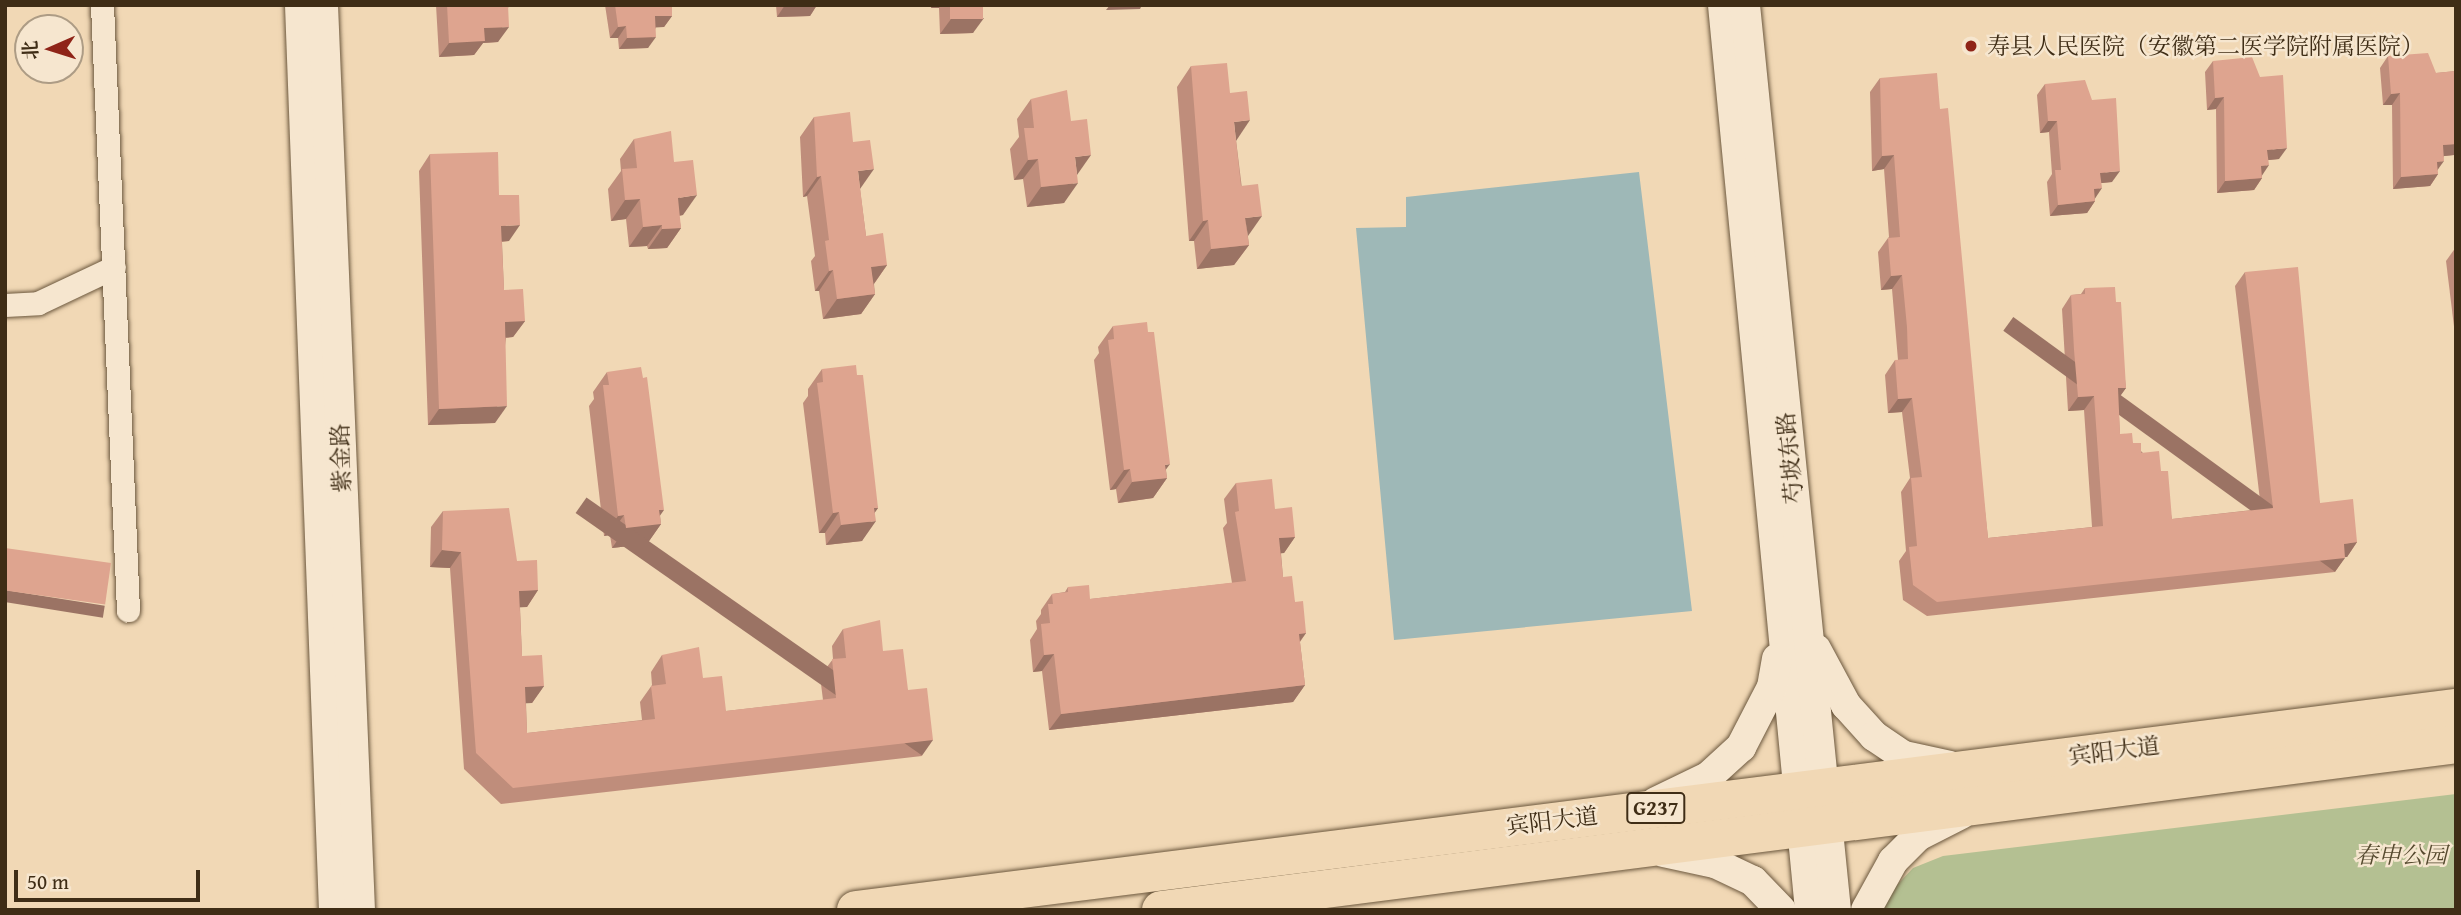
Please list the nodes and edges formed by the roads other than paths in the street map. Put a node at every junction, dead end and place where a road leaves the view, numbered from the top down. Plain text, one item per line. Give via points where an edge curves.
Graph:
1 (102, 5) edge
2 (300, 5) edge
3 (323, 5) edge
4 (1723, 5) edge
5 (1745, 5) edge
6 (114, 267) junction
7 (5, 305) edge
8 (128, 610) dead end
9 (1794, 625) junction
10 (2456, 708) edge
11 (2456, 744) edge
12 (1982, 786) junction
13 (1812, 809) junction
14 (1629, 811) junction
15 (1629, 848) junction
16 (334, 910) edge
17 (360, 910) edge
18 (856, 910) edge
19 (1161, 910) edge
20 (1781, 910) edge
21 (1810, 910) edge
22 (1836, 910) edge
23 (1866, 910) edge

1 - 6 street
2 - 16 street, 紫金路
3 - 17 street, 紫金路
4 - 9 street, 芍坡东路
5 - 9 street, 芍坡东路
6 - 7 street via 38,303
6 - 8 street
9 - 12 street via 1846,705 1874,736 1904,756
9 - 13 street, 芍坡东路
9 - 14 street via 1772,687 1741,747 1708,777
10 - 12 highway, 宾阳大道 / G237
11 - 12 highway, 宾阳大道 / G237
12 - 13 highway, 宾阳大道 / G237
12 - 23 street via 1893,861
13 - 14 highway, 宾阳大道 / G237
13 - 15 highway, 宾阳大道 / G237
13 - 21 street, 芍坡东路
13 - 22 street, 芍坡东路
14 - 18 highway, 宾阳大道 / G237
15 - 19 highway, 宾阳大道 / G237
15 - 20 street via 1715,863 1753,881

